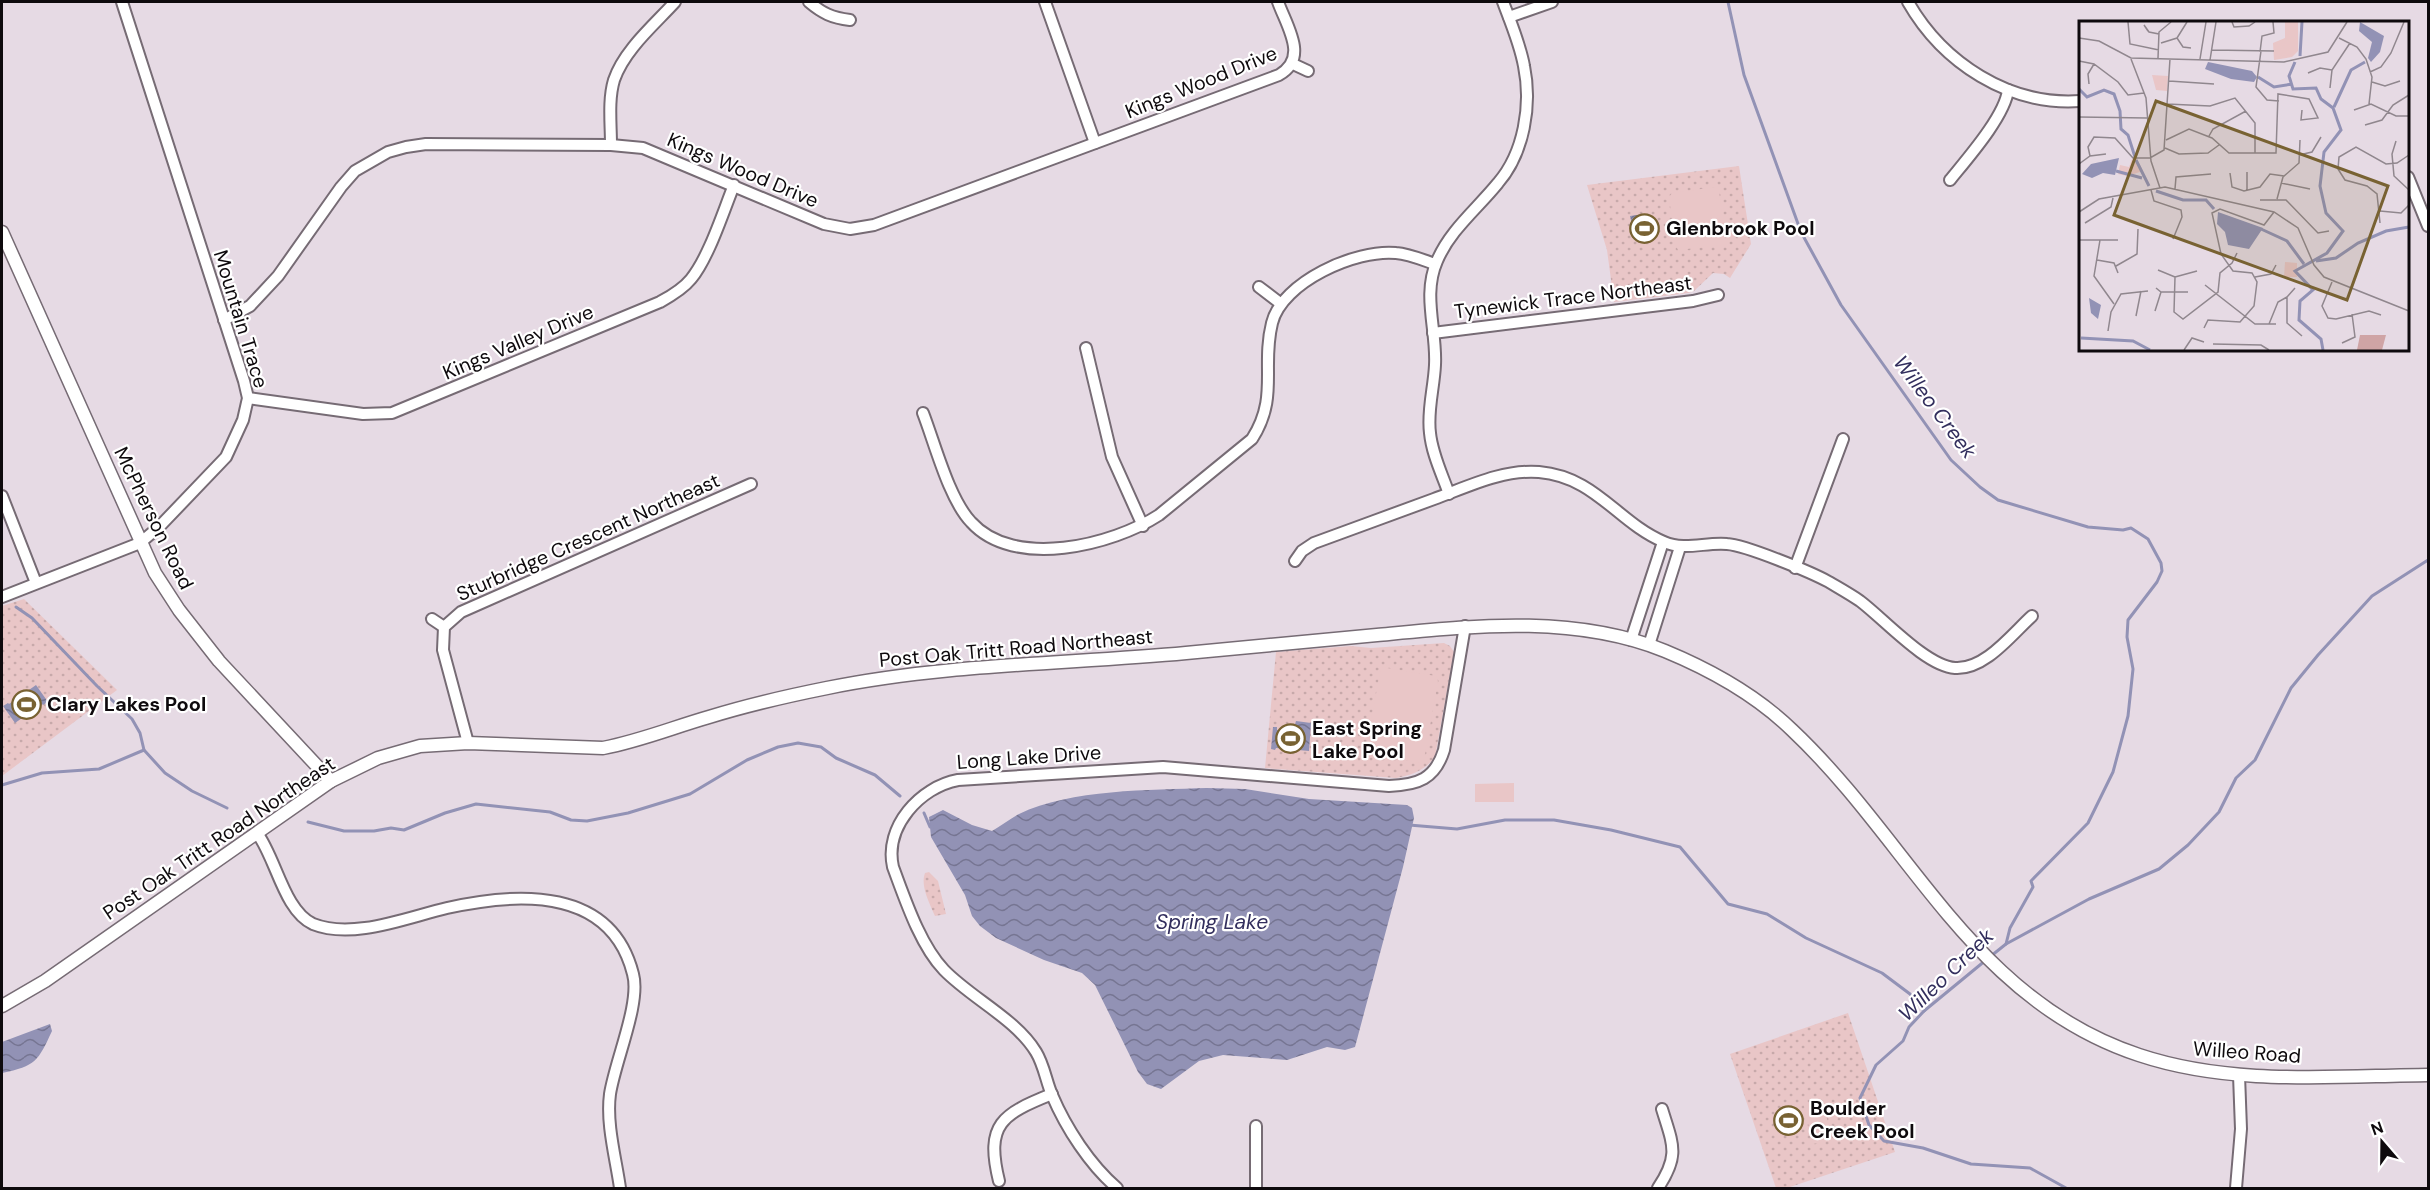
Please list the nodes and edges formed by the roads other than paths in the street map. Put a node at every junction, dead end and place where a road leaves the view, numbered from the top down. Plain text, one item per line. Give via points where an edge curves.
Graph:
1 (122, 2) edge
2 (675, 2) edge
3 (809, 2) edge
4 (1045, 2) edge
5 (1278, 2) edge
6 (1503, 2) edge
7 (1552, 2) edge
8 (1908, 2) edge
9 (1509, 17) junction
10 (850, 20) dead end
11 (1293, 64) junction
12 (1308, 71) dead end
13 (2008, 90) junction
14 (2079, 101) edge
15 (1095, 143) junction
16 (611, 145) junction
17 (2409, 179) edge
18 (1950, 180) dead end
19 (734, 185) junction
20 (2428, 226) edge
21 (2, 232) edge
22 (1435, 264) junction
23 (1260, 287) dead end
24 (1718, 295) dead end
25 (1280, 303) junction
26 (224, 320) junction
27 (1433, 333) junction
28 (1086, 348) dead end
29 (248, 398) junction
30 (923, 413) dead end
31 (1843, 439) dead end
32 (751, 484) dead end
33 (1449, 494) junction
34 (2, 496) edge
35 (1143, 526) junction
36 (1662, 542) junction
37 (140, 543) junction
38 (1680, 546) junction
39 (1295, 561) dead end
40 (1795, 567) junction
41 (36, 583) junction
42 (2, 597) edge
43 (2032, 616) dead end
44 (432, 619) dead end
45 (1465, 626) junction
46 (444, 627) junction
47 (1631, 640) junction
48 (1649, 645) junction
49 (468, 742) junction
50 (331, 781) junction
51 (257, 833) junction
52 (1986, 958) joint
53 (2, 1006) edge
54 (2240, 1075) junction
55 (2428, 1075) edge
56 (1052, 1094) junction
57 (1662, 1109) dead end
58 (1256, 1126) dead end
59 (999, 1181) dead end
60 (620, 1188) edge
61 (1117, 1188) edge
62 (1256, 1188) edge
63 (1658, 1188) edge
64 (2236, 1188) edge

1 - 26 street, Mountain Trace
2 - 16 street via 634,48 615,79
3 - 10 street via 834,18
4 - 15 street
5 - 11 street, Kings Wood Drive via 1296,55
6 - 9 street
7 - 9 street
8 - 13 street via 1930,35 1949,54
9 - 22 street via 1525,68 1526,107 1521,137 1500,182 1450,236
11 - 12 street, Kings Wood Drive
11 - 15 street, Kings Wood Drive via 1279,75
13 - 14 street via 2046,100
13 - 18 street via 1986,134
15 - 19 street, Kings Wood Drive via 874,225 850,229 824,224
16 - 19 street, Kings Wood Drive via 644,148
16 - 26 street, Kings Wood Drive via 426,144 388,152 355,171 278,276 250,306
17 - 20 street
19 - 29 street, Kings Valley Drive via 699,267 683,287 660,302 392,412 363,414
21 - 37 street, McPherson Road
22 - 25 street via 1395,253 1365,256 1310,277
22 - 27 street via 1430,296
23 - 25 street
24 - 27 street, Tynewick Trace Northeast
25 - 35 street via 1270,332 1269,395 1259,428 1243,449
26 - 29 street, Mountain Trace
27 - 33 street via 1436,362 1429,410 1430,435
28 - 35 street via 1112,457
29 - 37 street, Mountain Trace via 237,438 226,457
30 - 35 street via 959,505 972,524 990,537 1013,546 1048,548 1104,540
31 - 40 street
32 - 46 street, Sturbridge Crescent Northeast via 460,612
33 - 36 street via 1515,473 1549,473 1592,489
33 - 39 street via 1314,543
34 - 41 street
36 - 38 street
36 - 47 street
37 - 41 street, Mountain Trace
37 - 50 street, McPherson Road via 155,573 198,636
38 - 40 street via 1728,544
38 - 48 street
40 - 43 street via 1859,600 1943,667 1974,665
41 - 42 street, Mountain Trace
44 - 46 street, Sturbridge Crescent Northeast
45 - 47 street, Post Oak Tritt Road Northeast via 1560,627
45 - 49 street, Post Oak Tritt Road Northeast via 1181,654 890,676 763,702 603,748
45 - 56 street, Long Lake Drive via 1439,765 1432,774 1407,786 1142,767 958,780 925,793 894,836 890,856 898,880 936,962 1029,1043 1041,1062
46 - 49 street, Sturbridge Crescent Northeast via 443,650
47 - 48 street, Post Oak Tritt Road Northeast
48 - 52 street, Post Oak Tritt Road Northeast via 1737,688 1791,729 1836,776
49 - 50 street, Post Oak Tritt Road Northeast via 402,749
50 - 51 street, Post Oak Tritt Road Northeast
51 - 53 street, Post Oak Tritt Road Northeast via 52,976
51 - 60 street via 291,904 314,924 341,929 369,927 455,907 523,899 567,904 598,917 623,946 634,976 633,1001 610,1097
52 - 54 street, Willeo Road via 2031,998 2073,1026 2139,1055 2174,1065
54 - 55 street, Willeo Road
54 - 64 street
56 - 59 street via 1020,1107 1000,1126 993,1148
56 - 61 street, Long Lake Drive via 1085,1151
57 - 63 street via 1673,1152 1668,1172
58 - 62 street

